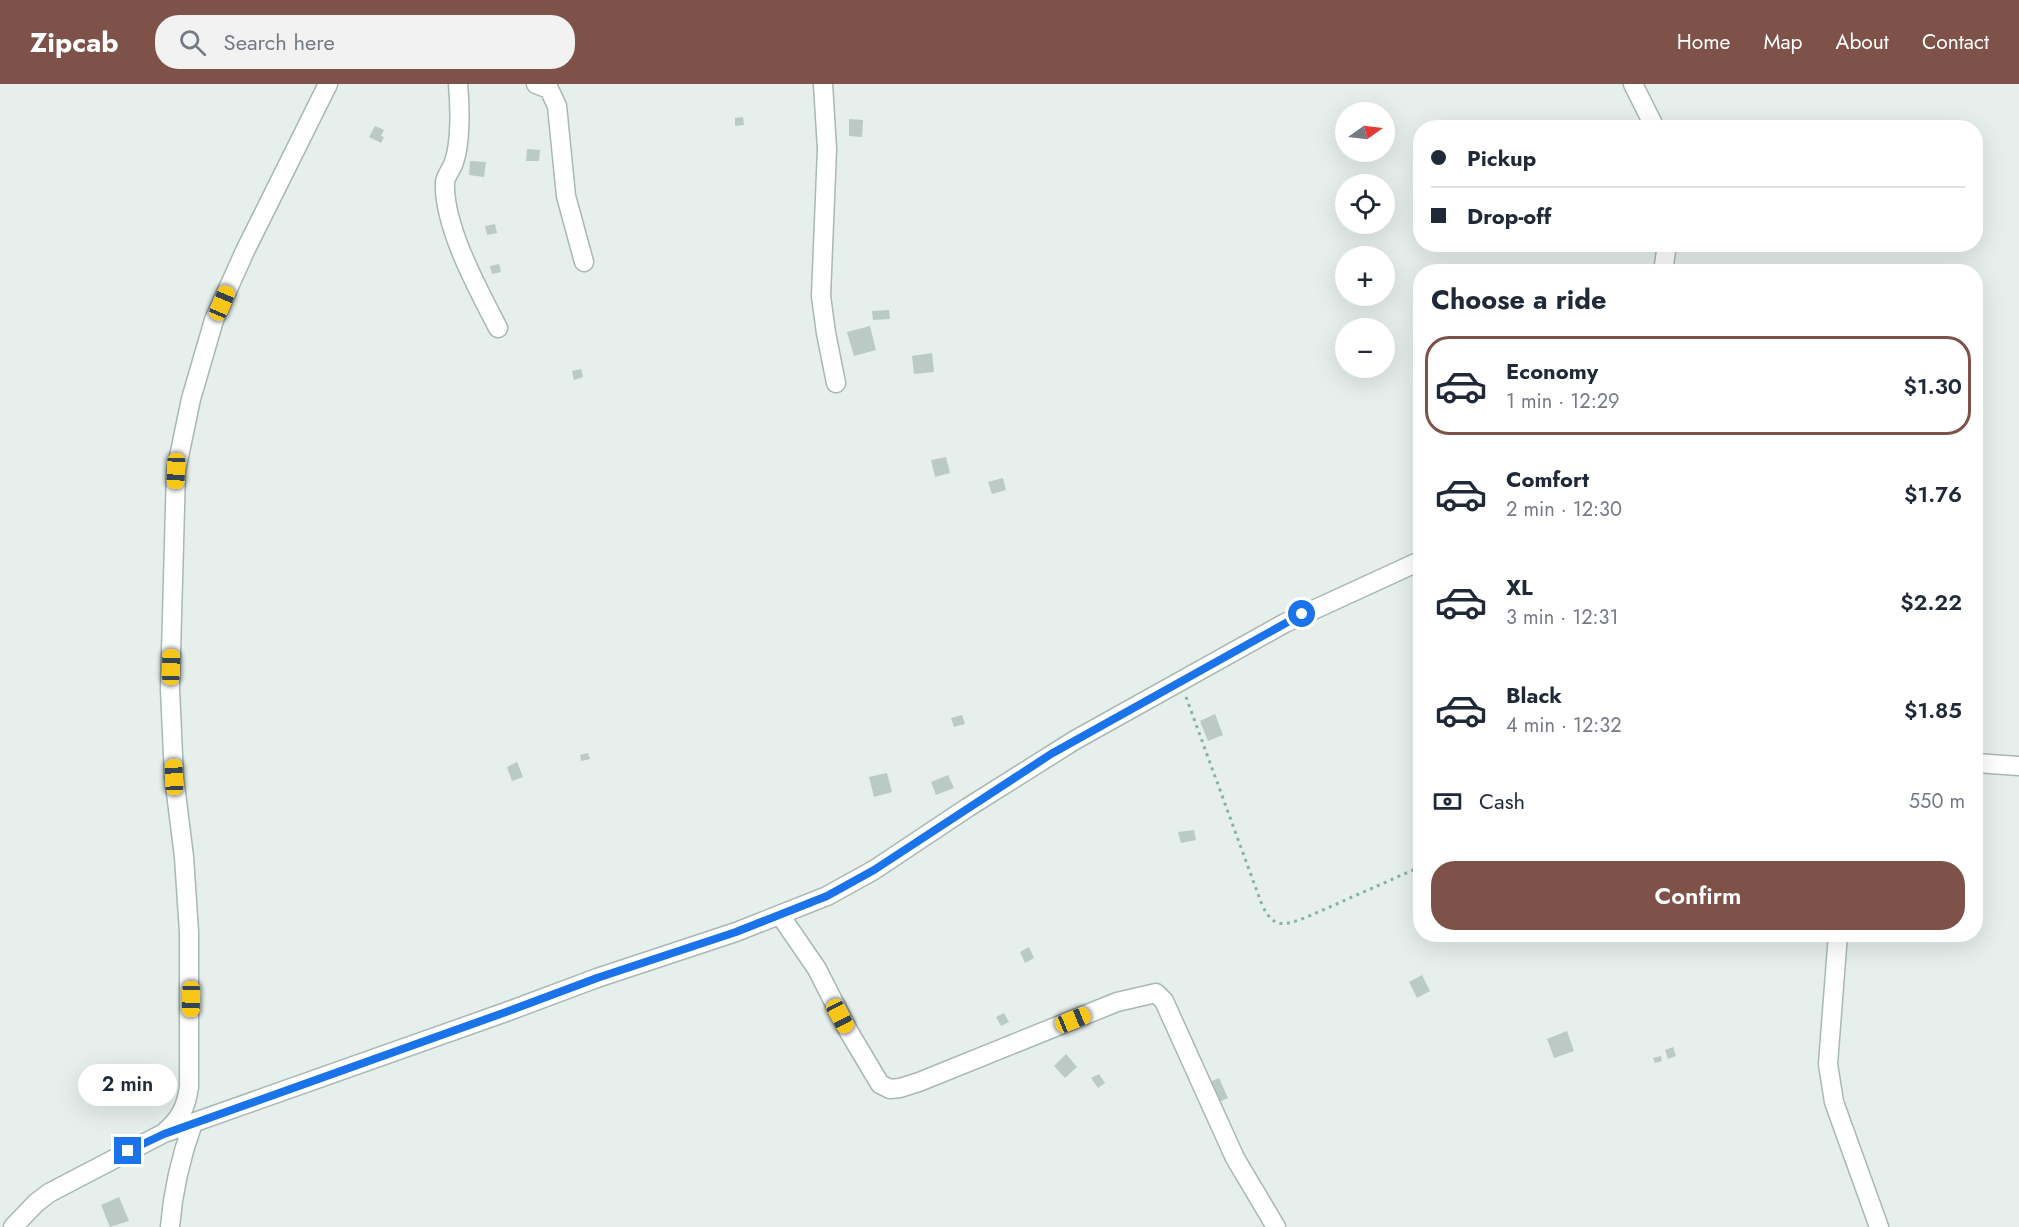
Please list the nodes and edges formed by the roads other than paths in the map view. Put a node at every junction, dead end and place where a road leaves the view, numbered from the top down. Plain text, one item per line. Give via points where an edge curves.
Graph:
1 (328, 84) edge
2 (458, 84) edge
3 (536, 84) edge
4 (823, 84) edge
5 (1633, 84) edge
6 (1651, 120) edge
7 (584, 262) dead end
8 (498, 328) dead end
9 (836, 383) dead end
10 (1413, 564) edge
11 (1983, 763) edge
12 (2019, 766) edge
13 (780, 915) junction
14 (1837, 942) edge
15 (193, 1123) junction
16 (164, 1134) junction
17 (13, 1227) edge
18 (170, 1227) edge
19 (1276, 1227) edge
20 (1880, 1227) edge

1 - 16 street via 214,320 191,399 176,471 170,689 174,777 189,921 189,1087 184,1112
2 - 8 street via 455,161 445,180 449,214 477,288
3 - 7 street via 549,89 557,106 566,196
4 - 9 street via 827,149 821,296
5 - 6 street
10 - 13 street via 1285,623 1051,754 874,870 827,896
11 - 12 street
13 - 15 street
13 - 19 street via 817,969 872,1072 880,1084 890,1089 919,1082 1117,1002 1156,993 1164,1001 1235,1158
14 - 20 street via 1829,1080
15 - 16 street
15 - 18 street via 172,1192
16 - 17 street via 49,1193

